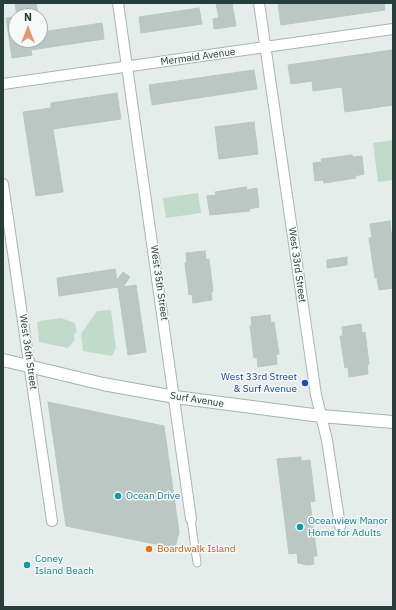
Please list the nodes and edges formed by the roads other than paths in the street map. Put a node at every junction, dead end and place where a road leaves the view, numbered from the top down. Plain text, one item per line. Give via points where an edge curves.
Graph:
1 (118, 3) edge
2 (259, 3) edge
3 (393, 29) edge
4 (266, 47) junction
5 (128, 67) junction
6 (3, 84) edge
7 (3, 184) edge
8 (3, 360) edge
9 (31, 368) junction
10 (175, 397) junction
11 (321, 416) junction
12 (393, 422) edge
13 (191, 519) joint
14 (52, 521) dead end
15 (340, 526) dead end
16 (197, 563) dead end

1 - 5 street, West 35th Street
2 - 4 street, West 33rd Street
3 - 4 street, Mermaid Avenue
4 - 5 street, Mermaid Avenue
4 - 11 street, West 33rd Street
5 - 6 street, Mermaid Avenue
5 - 10 street, West 35th Street
7 - 9 street, West 36th Street
8 - 9 main road, Surf Avenue
9 - 10 main road, Surf Avenue
9 - 14 street, West 36th Street
10 - 11 main road, Surf Avenue
10 - 13 street, West 35th Street
11 - 12 main road, Surf Avenue
11 - 15 street, West 33rd Street
13 - 16 street, West 35th Street

